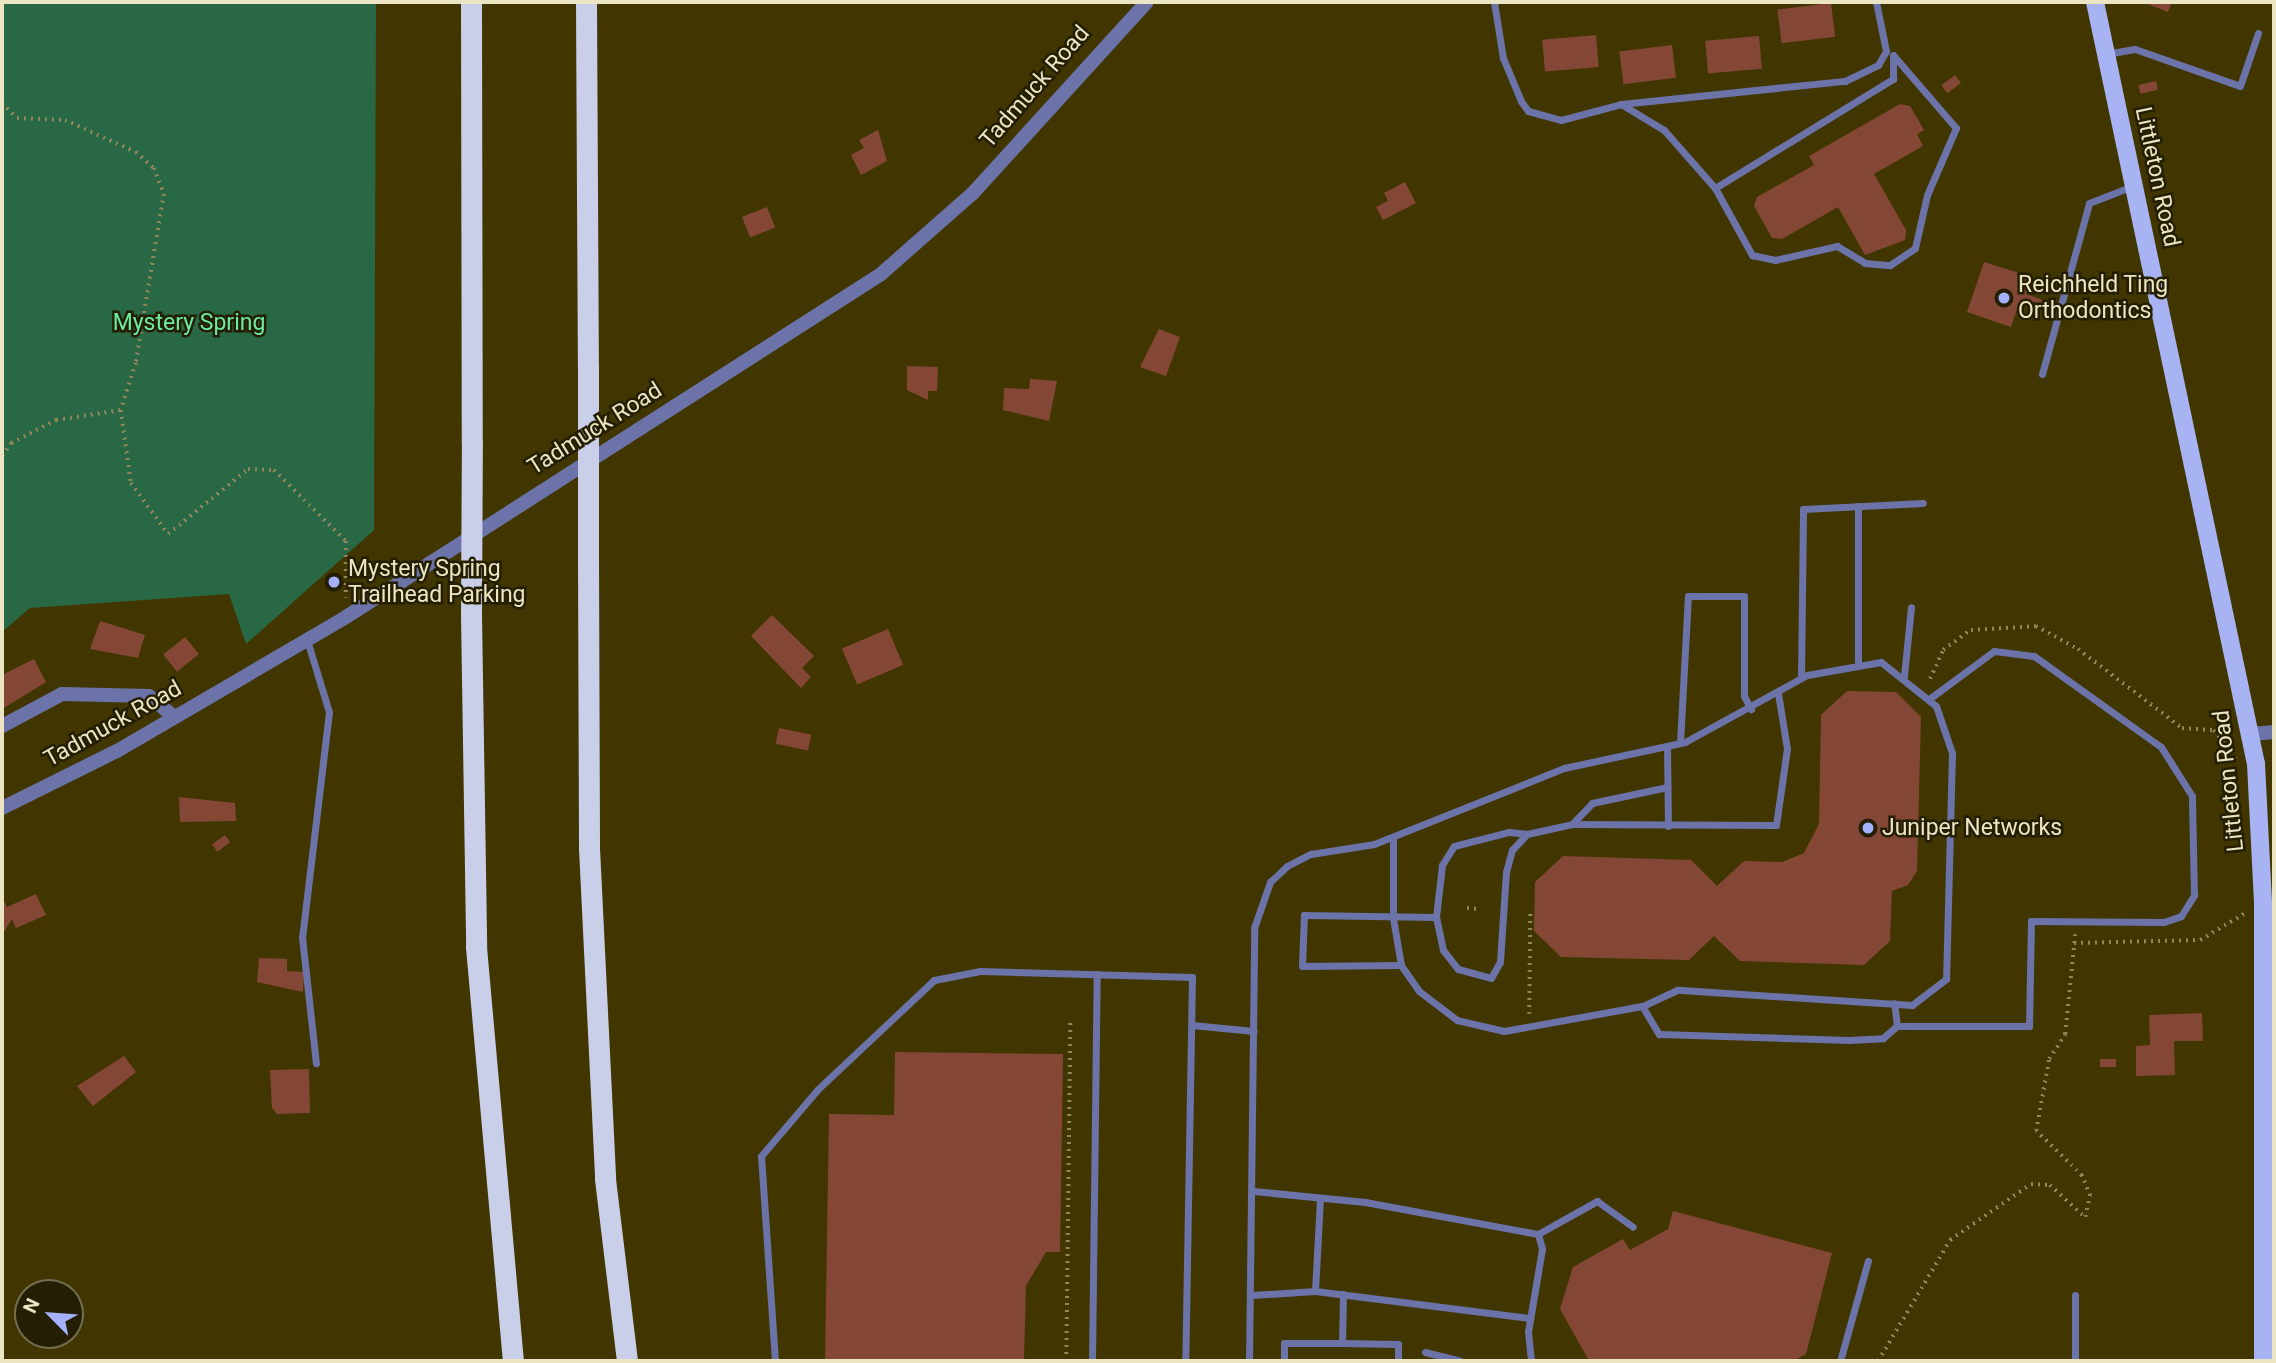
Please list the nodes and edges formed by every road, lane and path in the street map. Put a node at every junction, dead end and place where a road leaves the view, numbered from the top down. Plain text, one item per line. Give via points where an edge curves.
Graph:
1 (471, 2) edge
2 (586, 2) edge
3 (1147, 2) edge
4 (1494, 2) edge
5 (1876, 2) edge
6 (2095, 2) edge
7 (2258, 33) dead end
8 (1889, 53) junction
9 (2106, 54) junction
10 (2, 103) edge
11 (1621, 104) junction
12 (2134, 186) junction
13 (1715, 188) junction
14 (2042, 374) dead end
15 (121, 410) junction
16 (2, 456) edge
17 (1923, 503) dead end
18 (1858, 506) junction
19 (1911, 607) dead end
20 (346, 617) junction
21 (307, 640) junction
22 (1858, 663) junction
23 (1905, 676) junction
24 (1801, 678) junction
25 (1930, 679) dead end
26 (1778, 693) junction
27 (1929, 699) junction
28 (1751, 709) junction
29 (174, 717) junction
30 (2, 726) edge
31 (2274, 732) edge
32 (2252, 734) junction
33 (1680, 743) junction
34 (1667, 746) junction
35 (2239, 764) dead end
36 (1668, 787) junction
37 (2, 808) edge
38 (1572, 824) junction
39 (1668, 826) junction
40 (1527, 834) junction
41 (1393, 837) junction
42 (2250, 897) dead end
43 (1466, 908) dead end
44 (1480, 909) dead end
45 (1530, 910) dead end
46 (1436, 916) junction
47 (1393, 918) junction
48 (2077, 921) junction
49 (2074, 943) junction
50 (1401, 965) junction
51 (1097, 974) junction
52 (1895, 1003) junction
53 (1642, 1006) junction
54 (1070, 1022) dead end
55 (1192, 1025) junction
56 (1530, 1026) junction
57 (1897, 1026) junction
58 (1254, 1031) junction
59 (316, 1063) dead end
60 (2269, 1099) edge
61 (1253, 1191) junction
62 (1320, 1198) junction
63 (1633, 1227) dead end
64 (1538, 1234) junction
65 (1868, 1261) dead end
66 (1315, 1291) junction
67 (1343, 1294) junction
68 (1252, 1295) junction
69 (2075, 1295) dead end
70 (1530, 1318) junction
71 (1342, 1343) junction
72 (1425, 1352) dead end
73 (513, 1361) edge
74 (627, 1361) edge
75 (775, 1361) edge
76 (1066, 1361) edge
77 (1092, 1361) edge
78 (1185, 1361) edge
79 (1249, 1361) edge
80 (1284, 1361) edge
81 (1398, 1361) edge
82 (1461, 1361) edge
83 (1531, 1361) edge
84 (1840, 1361) edge
85 (1878, 1361) edge
86 (2075, 1361) edge
87 (2263, 1361) edge

1 - 73 highway, bridge via 476,947
2 - 74 highway, bridge via 589,848 605,1179
3 - 20 street, Tadmuck Road via 973,193 881,274
4 - 11 lane via 1503,58 1528,111 1561,120
5 - 8 lane
6 - 9 main road, Littleton Road
7 - 9 lane via 2241,86 2135,49
8 - 11 lane via 1878,65 1845,80
8 - 13 lane via 1893,79
8 - 13 lane via 1956,128 1927,195 1915,248 1890,265 1865,263 1837,246 1775,260 1752,255
9 - 12 main road, Littleton Road
10 - 15 path via 17,118 65,120 136,152 154,168 164,194 136,363
11 - 13 lane via 1664,130
12 - 14 lane via 2089,203
12 - 32 main road, Littleton Road
15 - 16 path via 56,421 11,443
15 - 20 path via 131,483 168,534 248,469 274,470 346,541
17 - 18 lane
18 - 22 lane
18 - 24 lane via 1803,509
19 - 23 lane
20 - 21 street, Tadmuck Road
21 - 29 street, Tadmuck Road
21 - 59 lane via 329,712 302,937
22 - 23 lane via 1881,662
22 - 24 lane
23 - 27 lane
24 - 26 lane
25 - 35 path via 1943,650 1971,630 2036,626 2078,649 2187,731 2214,730
26 - 28 lane
26 - 39 lane via 1787,749 1776,825
27 - 48 lane via 1994,651 2034,656 2161,747 2192,796 2194,895 2181,916 2164,922
27 - 52 lane via 1952,753 1946,979 1912,1004
28 - 33 lane
28 - 33 lane via 1744,696 1744,596 1688,596
29 - 30 street via 149,696 62,694
29 - 37 street, Tadmuck Road
31 - 32 street
32 - 60 main road, Littleton Road via 2262,859
33 - 34 lane
34 - 36 lane
34 - 41 lane via 1564,768
36 - 38 lane via 1592,803
36 - 39 lane
38 - 39 lane
38 - 40 lane
40 - 46 lane via 1499,833 1454,846 1442,865
40 - 46 lane via 1511,850 1500,962 1491,978 1458,969 1443,950
41 - 47 lane
41 - 58 lane via 1311,854 1270,882 1254,928
42 - 49 path via 2251,911 2200,940
43 - 44 path
45 - 56 path
46 - 47 lane
47 - 50 lane
47 - 50 lane via 1304,915 1302,966
48 - 49 path
48 - 57 lane via 2031,921 2029,1026
49 - 85 path via 2065,1034 2049,1059 2036,1131 2082,1176 2090,1196 2085,1217 2050,1185 2031,1184 1950,1240
50 - 56 lane via 1419,991 1457,1020 1504,1031
51 - 55 lane via 1192,977
51 - 75 lane via 980,971 934,980 818,1089 761,1156
51 - 77 lane
52 - 53 lane via 1677,990
52 - 57 lane
53 - 56 lane
53 - 57 lane via 1659,1034 1712,1041 1861,1040 1883,1038
54 - 76 path
55 - 58 lane
55 - 78 lane
58 - 61 lane
60 - 87 main road, Littleton Road
61 - 62 lane
61 - 68 lane
62 - 64 lane via 1510,1224
62 - 66 lane
63 - 64 lane via 1597,1201
64 - 70 lane via 1542,1249
65 - 84 lane
66 - 67 lane
66 - 68 lane
67 - 70 lane
67 - 71 lane
68 - 79 lane
69 - 86 lane
70 - 83 lane
71 - 80 lane via 1284,1343
71 - 81 lane via 1398,1344
72 - 82 lane

